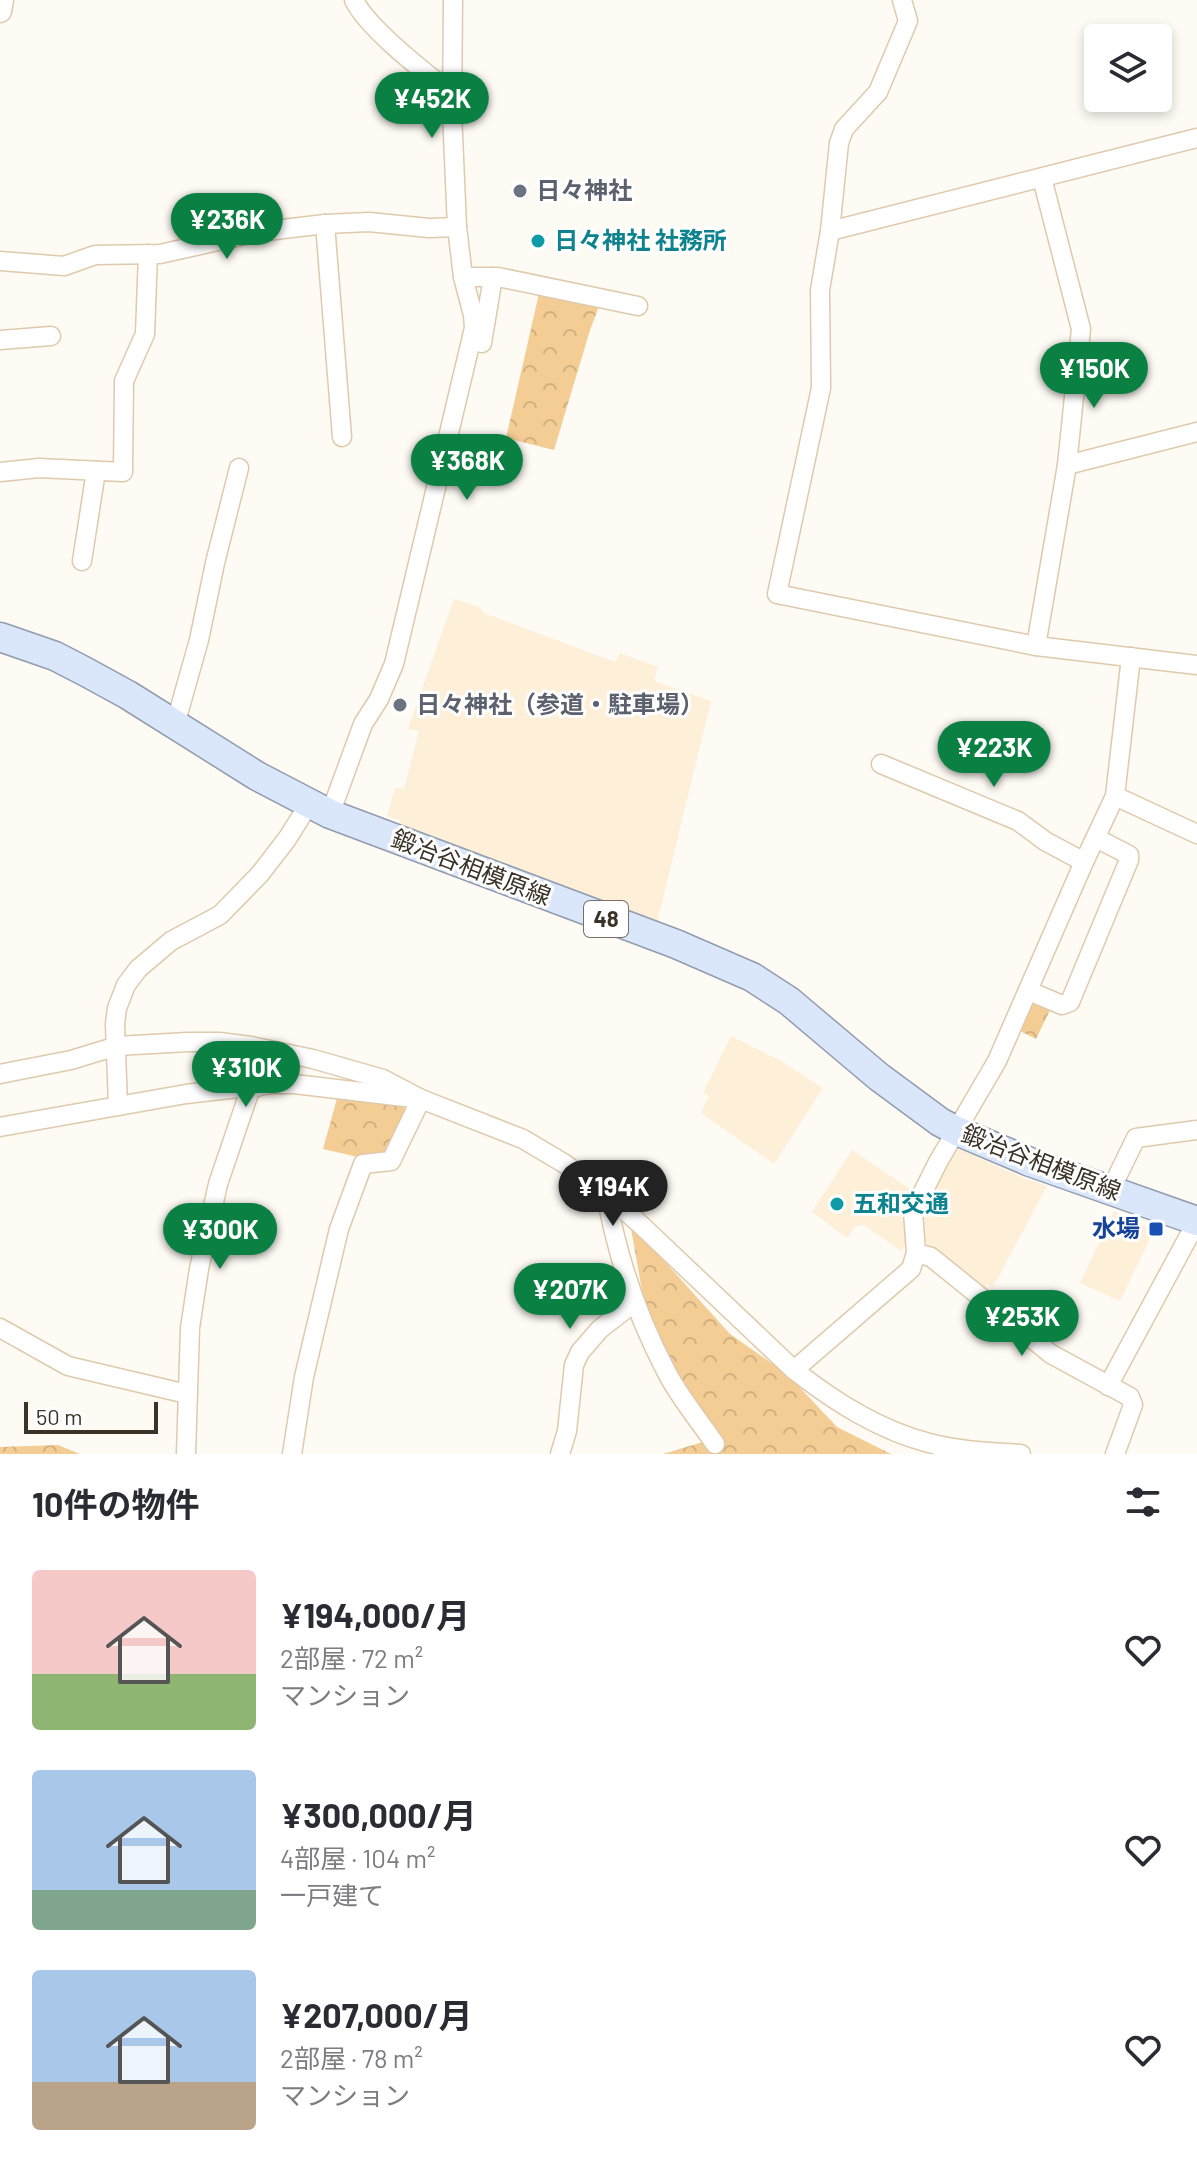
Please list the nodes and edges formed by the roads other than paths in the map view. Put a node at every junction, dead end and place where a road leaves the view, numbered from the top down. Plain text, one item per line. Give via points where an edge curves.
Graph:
1 (2, 0) edge
2 (354, 0) edge
3 (453, 0) edge
4 (902, 0) edge
5 (0, 11) edge
6 (453, 95) junction
7 (1197, 138) edge
8 (1042, 178) junction
9 (325, 224) junction
10 (457, 227) junction
11 (830, 231) junction
12 (148, 254) junction
13 (0, 261) edge
14 (463, 277) junction
15 (493, 277) junction
16 (638, 306) dead end
17 (480, 315) junction
18 (51, 336) dead end
19 (0, 340) edge
20 (1197, 432) edge
21 (342, 437) dead end
22 (1067, 465) junction
23 (239, 468) dead end
24 (96, 471) junction
25 (0, 472) edge
26 (82, 561) dead end
27 (0, 637) edge
28 (1036, 646) junction
29 (1131, 657) junction
30 (1197, 665) edge
31 (175, 725) junction
32 (881, 764) dead end
33 (1115, 796) junction
34 (320, 809) junction
35 (1197, 834) edge
36 (1096, 838) junction
37 (1084, 862) junction
38 (1029, 991) junction
39 (117, 1046) junction
40 (266, 1050) junction
41 (0, 1074) edge
42 (254, 1087) junction
43 (421, 1099) junction
44 (118, 1106) junction
45 (0, 1127) edge
46 (1197, 1130) edge
47 (957, 1131) junction
48 (1110, 1191) junction
49 (606, 1194) junction
50 (1197, 1221) edge
51 (916, 1253) junction
52 (635, 1302) junction
53 (0, 1328) edge
54 (794, 1370) junction
55 (1108, 1386) junction
56 (187, 1394) junction
57 (715, 1444) dead end
58 (186, 1454) edge
59 (292, 1454) edge
60 (560, 1454) edge
61 (1021, 1454) edge
62 (1115, 1454) edge

1 - 5 street
2 - 6 street via 383,34
3 - 6 street
4 - 11 street via 908,21 878,92 844,129 839,143
6 - 10 street
7 - 8 street
8 - 11 street
8 - 22 street via 1081,329
9 - 10 street
9 - 12 street
9 - 21 street
10 - 14 street
11 - 28 street via 820,290 821,388 777,594
12 - 13 street via 95,255 64,266
12 - 24 street via 145,334 124,381 123,472
14 - 15 street
14 - 17 street
15 - 16 street
15 - 17 street
17 - 34 street via 434,526 394,664
18 - 19 street
20 - 22 street
22 - 28 street
23 - 31 street
24 - 25 street
24 - 26 street via 78,540
27 - 31 main road, 鍛冶谷相模原線 / 48 via 55,656
28 - 29 street
29 - 30 street
29 - 33 street
31 - 34 main road, 鍛冶谷相模原線 / 48
32 - 37 street via 1018,821
33 - 35 street
33 - 36 street
34 - 39 street via 220,915 171,941 138,969 117,1008
34 - 47 main road, 鍛冶谷相模原線 / 48 via 752,977
36 - 37 street
36 - 38 street via 1124,851 1129,860 1070,1002 1062,1005
37 - 38 street
38 - 47 street
39 - 40 street via 219,1042
39 - 41 street
39 - 44 street
40 - 42 street
40 - 43 street via 383,1079
42 - 43 street via 294,1084
42 - 44 street
42 - 56 street via 218,1184 199,1269
43 - 49 street via 523,1139
43 - 59 street via 391,1161 363,1164 339,1229
44 - 45 street
46 - 48 street via 1136,1138
47 - 48 main road, 鍛冶谷相模原線 / 48
47 - 51 street via 913,1212
48 - 50 main road, 鍛冶谷相模原線 / 48
49 - 52 street
49 - 54 street
50 - 55 street
51 - 54 street via 911,1269
51 - 55 street via 931,1257 1051,1354
52 - 57 street via 667,1373
52 - 60 street via 580,1352
53 - 56 street via 68,1366
54 - 61 street via 889,1430 964,1450
55 - 62 street via 1130,1397 1133,1405
56 - 58 street

